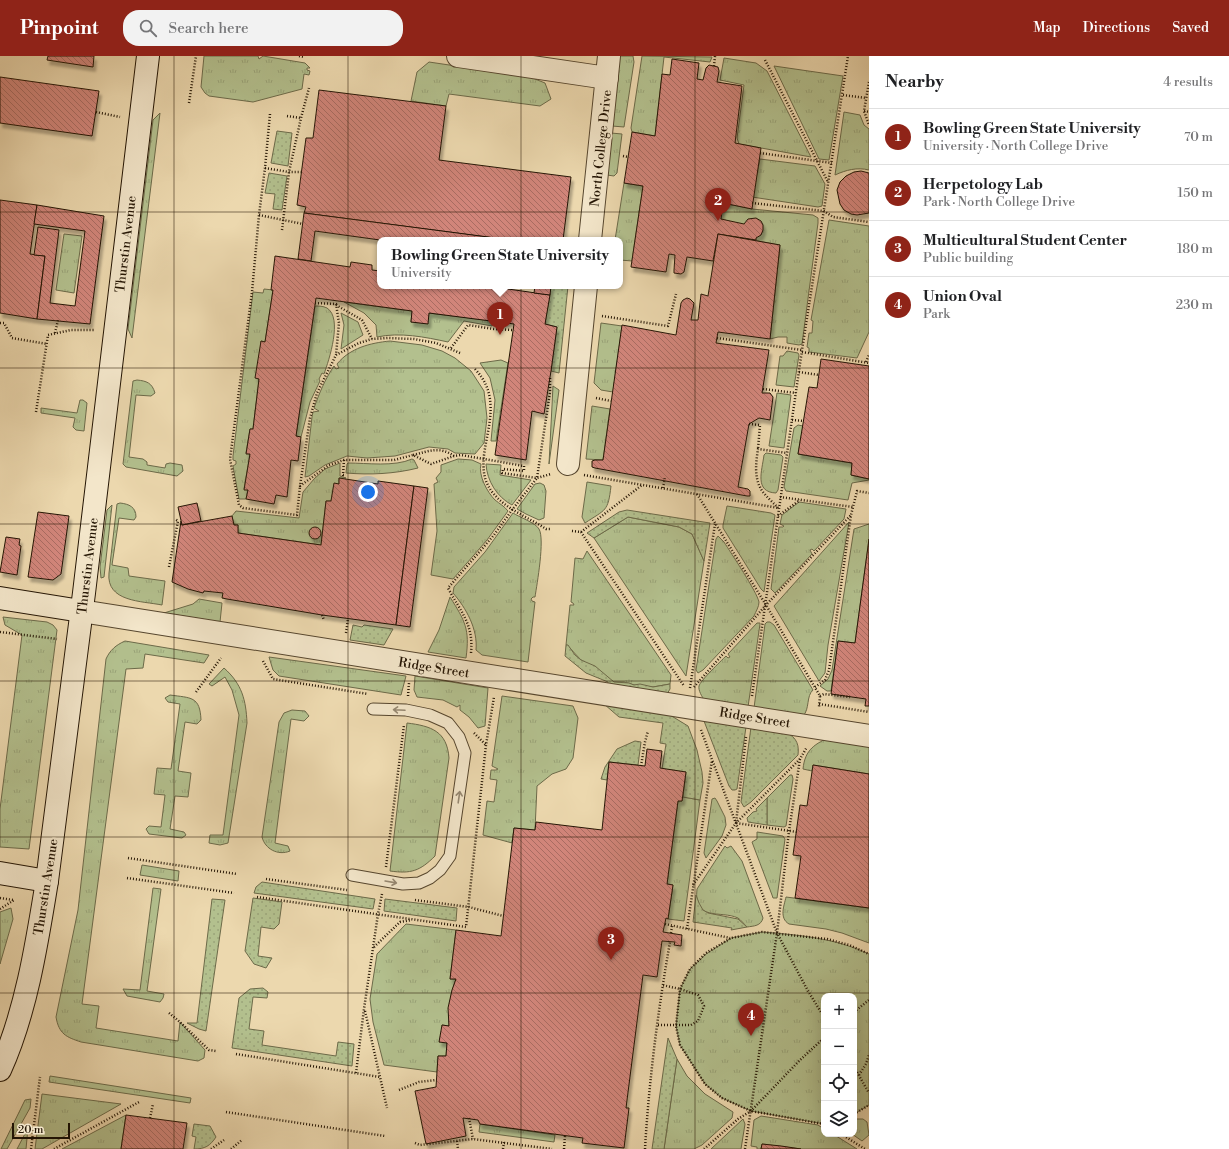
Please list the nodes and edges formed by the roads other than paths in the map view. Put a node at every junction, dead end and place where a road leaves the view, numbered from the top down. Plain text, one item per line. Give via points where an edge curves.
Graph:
1 (148, 56) edge
2 (458, 56) edge
3 (609, 56) edge
4 (607, 78) junction
5 (590, 237) edge
6 (586, 289) edge
7 (568, 471) road end
8 (0, 598) edge
9 (81, 611) junction
10 (373, 709) dead end
11 (869, 736) edge
12 (0, 873) edge
13 (352, 875) dead end
14 (48, 881) junction
15 (0, 1070) edge

1 - 9 street, Thurstin Avenue
2 - 4 street
3 - 4 street, North College Drive
4 - 5 street, North College Drive
6 - 7 street
8 - 9 street, Ridge Street
9 - 11 street, Ridge Street via 593,692 690,700 749,716
9 - 14 street, Thurstin Avenue
13 -> 10 lane via 403,884 419,883 440,870 450,856 465,753 459,737 448,724 430,715 406,710
12 - 14 street
14 - 15 street, Thurstin Avenue via 29,977 11,1044

